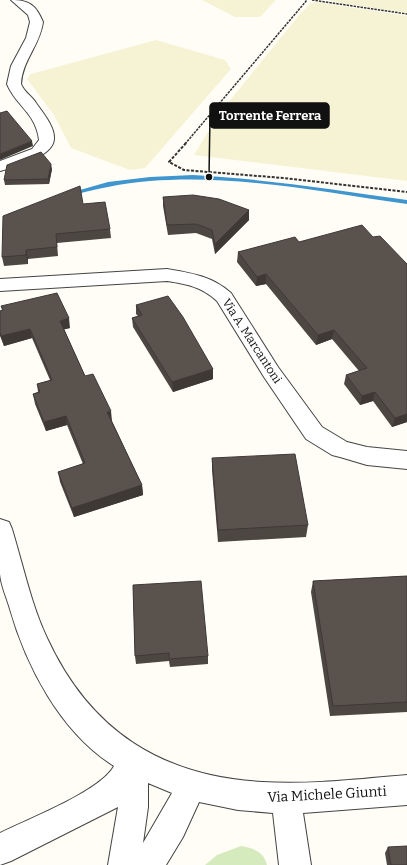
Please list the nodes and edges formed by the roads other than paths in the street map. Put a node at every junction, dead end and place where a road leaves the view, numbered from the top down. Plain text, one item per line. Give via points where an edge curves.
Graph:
1 (17, 0) edge
2 (0, 166) edge
3 (0, 286) edge
4 (407, 460) edge
5 (0, 529) edge
6 (133, 761) junction
7 (191, 785) junction
8 (407, 790) edge
9 (286, 798) junction
10 (0, 850) edge
11 (124, 865) edge
12 (147, 865) edge
13 (295, 865) edge

1 - 2 street via 34,15 37,25 17,64 14,84 41,121 48,139 45,148 39,152
3 - 4 street, Via A. Marcantoni via 167,274 206,284 224,297 271,372 314,432 340,449 367,456
5 - 6 street, Via Michele Giunti via 40,654 67,702 102,739
6 - 7 street, Via Michele Giunti
6 - 10 street via 121,784 103,799
6 - 11 street via 133,807
7 - 9 street, Via Michele Giunti via 254,797
7 - 12 street via 162,846
8 - 9 street, Via Michele Giunti
9 - 13 street

